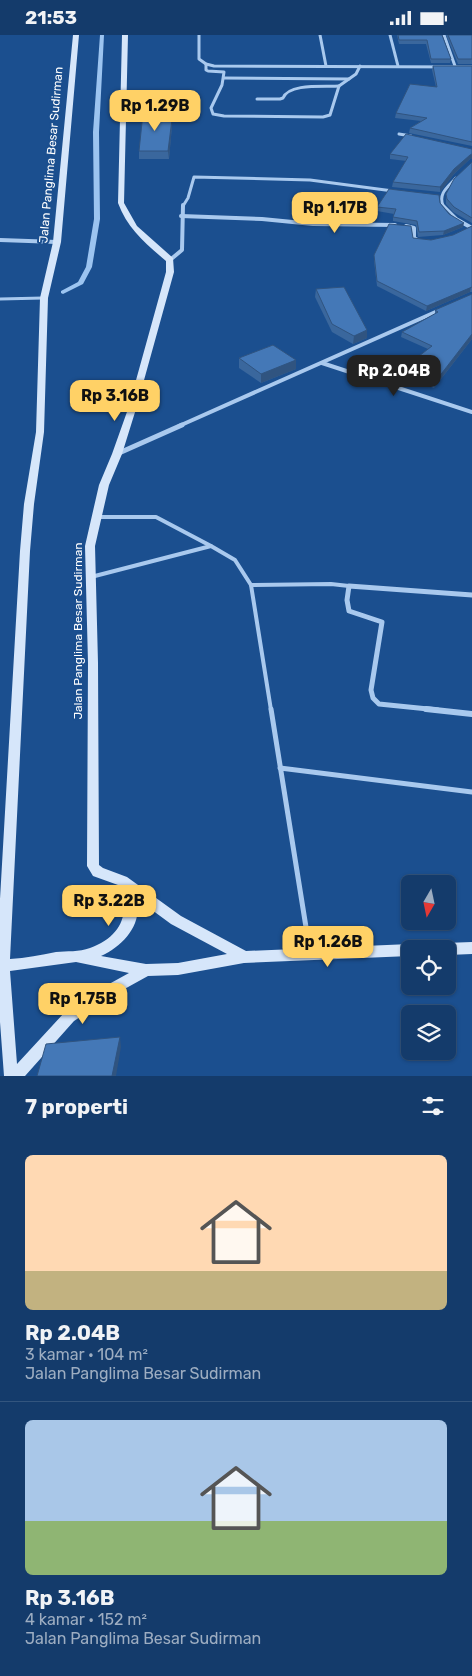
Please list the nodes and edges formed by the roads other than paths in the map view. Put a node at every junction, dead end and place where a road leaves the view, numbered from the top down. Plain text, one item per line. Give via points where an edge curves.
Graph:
1 (76, 35) edge
2 (125, 35) edge
3 (199, 35) edge
4 (320, 35) edge
5 (390, 35) edge
6 (444, 35) edge
7 (206, 64) junction
8 (326, 66) junction
9 (360, 66) junction
10 (398, 66) junction
11 (455, 66) junction
12 (472, 67) edge
13 (224, 78) junction
14 (349, 79) junction
15 (339, 86) junction
16 (257, 99) dead end
17 (399, 133) dead end
18 (417, 138) edge
19 (460, 174) edge
20 (398, 191) edge
21 (433, 195) edge
22 (442, 196) junction
23 (182, 217) junction
24 (471, 227) edge
25 (463, 232) edge
26 (0, 240) edge
27 (422, 241) edge
28 (57, 242) junction
29 (170, 260) junction
30 (44, 298) junction
31 (0, 299) edge
32 (446, 307) edge
33 (322, 363) junction
34 (472, 412) edge
35 (117, 453) junction
36 (96, 517) junction
37 (211, 546) junction
38 (90, 577) junction
39 (250, 585) junction
40 (349, 586) junction
41 (472, 595) edge
42 (472, 715) edge
43 (280, 768) junction
44 (472, 792) edge
45 (122, 881) junction
46 (472, 948) edge
47 (456, 949) edge
48 (401, 950) edge
49 (310, 955) junction
50 (73, 956) junction
51 (244, 957) junction
52 (2, 966) edge
53 (146, 970) junction
54 (11, 1076) edge
55 (16, 1076) edge

1 - 28 main road, Jalan Panglima Besar Sudirman
2 - 29 main road via 120,203 124,215 144,238
3 - 7 street via 199,59
4 - 8 street
5 - 10 street
6 - 11 street
7 - 8 street
7 - 13 street via 206,70 222,71
8 - 9 street
9 - 10 street
9 - 14 street
10 - 11 street
11 - 12 street
13 - 14 street
13 - 15 street via 211,108 213,113 224,116 328,116
14 - 15 street
15 - 16 street via 301,87 288,90 280,99
17 - 18 street
19 - 22 street
20 - 23 street via 310,180 195,177 182,207
21 - 22 street
22 - 24 street via 444,208 458,221
23 - 27 street via 262,219 313,225 400,225 414,228 414,238
23 - 29 street via 182,250
24 - 25 street
26 - 28 street
28 - 30 main road, Jalan Panglima Besar Sudirman
29 - 35 main road, Jalan Panglima Besar Sudirman via 168,285
30 - 31 lane
30 - 52 main road, Jalan Panglima Besar Sudirman via 40,432 25,551
32 - 33 street
33 - 34 street
33 - 35 street
35 - 36 main road, Jalan Panglima Besar Sudirman
36 - 37 lane via 156,517
36 - 38 main road, Jalan Panglima Besar Sudirman via 90,546
37 - 38 lane
37 - 39 lane via 235,560
38 - 45 main road, Jalan Panglima Besar Sudirman via 93,866
39 - 40 lane
39 - 43 lane
40 - 41 street
40 - 42 street via 349,611 382,622 371,690 375,702
43 - 44 lane
43 - 49 lane
45 - 50 main road via 130,893 133,907 121,936 91,954
45 - 51 main road via 176,920
46 - 47 main road
48 - 49 main road
49 - 51 main road
50 - 52 main road
50 - 53 main road
51 - 53 main road via 178,969
52 - 54 main road, Jalan Panglima Besar Sudirman
53 - 55 main road via 69,1017

